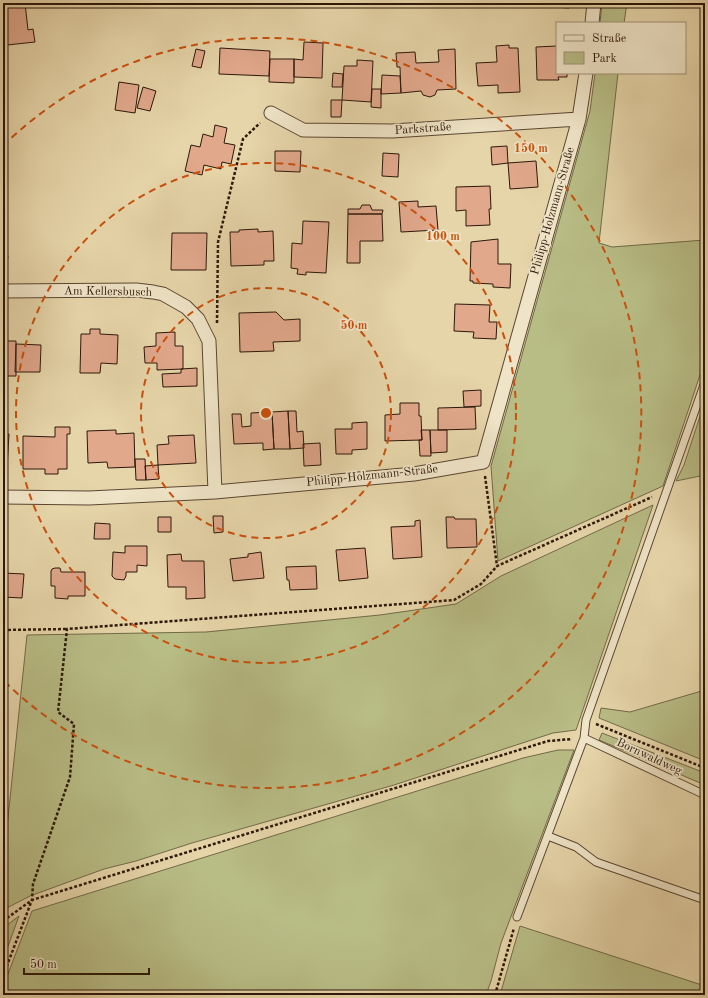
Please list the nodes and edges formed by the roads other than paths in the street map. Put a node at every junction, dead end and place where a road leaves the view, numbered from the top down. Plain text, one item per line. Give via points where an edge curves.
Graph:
1 (594, 3) edge
2 (592, 22) edge
3 (586, 74) edge
4 (271, 113) road end
5 (579, 118) junction
6 (3, 291) edge
7 (705, 382) edge
8 (215, 492) junction
9 (3, 497) edge
10 (584, 738) junction
11 (705, 795) edge
12 (548, 836) junction
13 (705, 900) edge
14 (517, 917) road end

1 - 2 street
3 - 5 street, Philipp-Holzmann-Straße
4 - 5 street, Parkstraße via 303,130 392,131
5 - 8 street, Philipp-Holzmann-Straße via 483,462 414,474
6 - 8 street, Am Kellersbusch via 136,290 163,294 186,307 198,319 209,341
7 - 10 lane via 586,720
8 - 9 street, Philipp-Holzmann-Straße via 89,498
10 - 11 lane, Bornwaldweg
10 - 12 lane
12 - 13 lane via 576,847 596,862
12 - 14 lane

